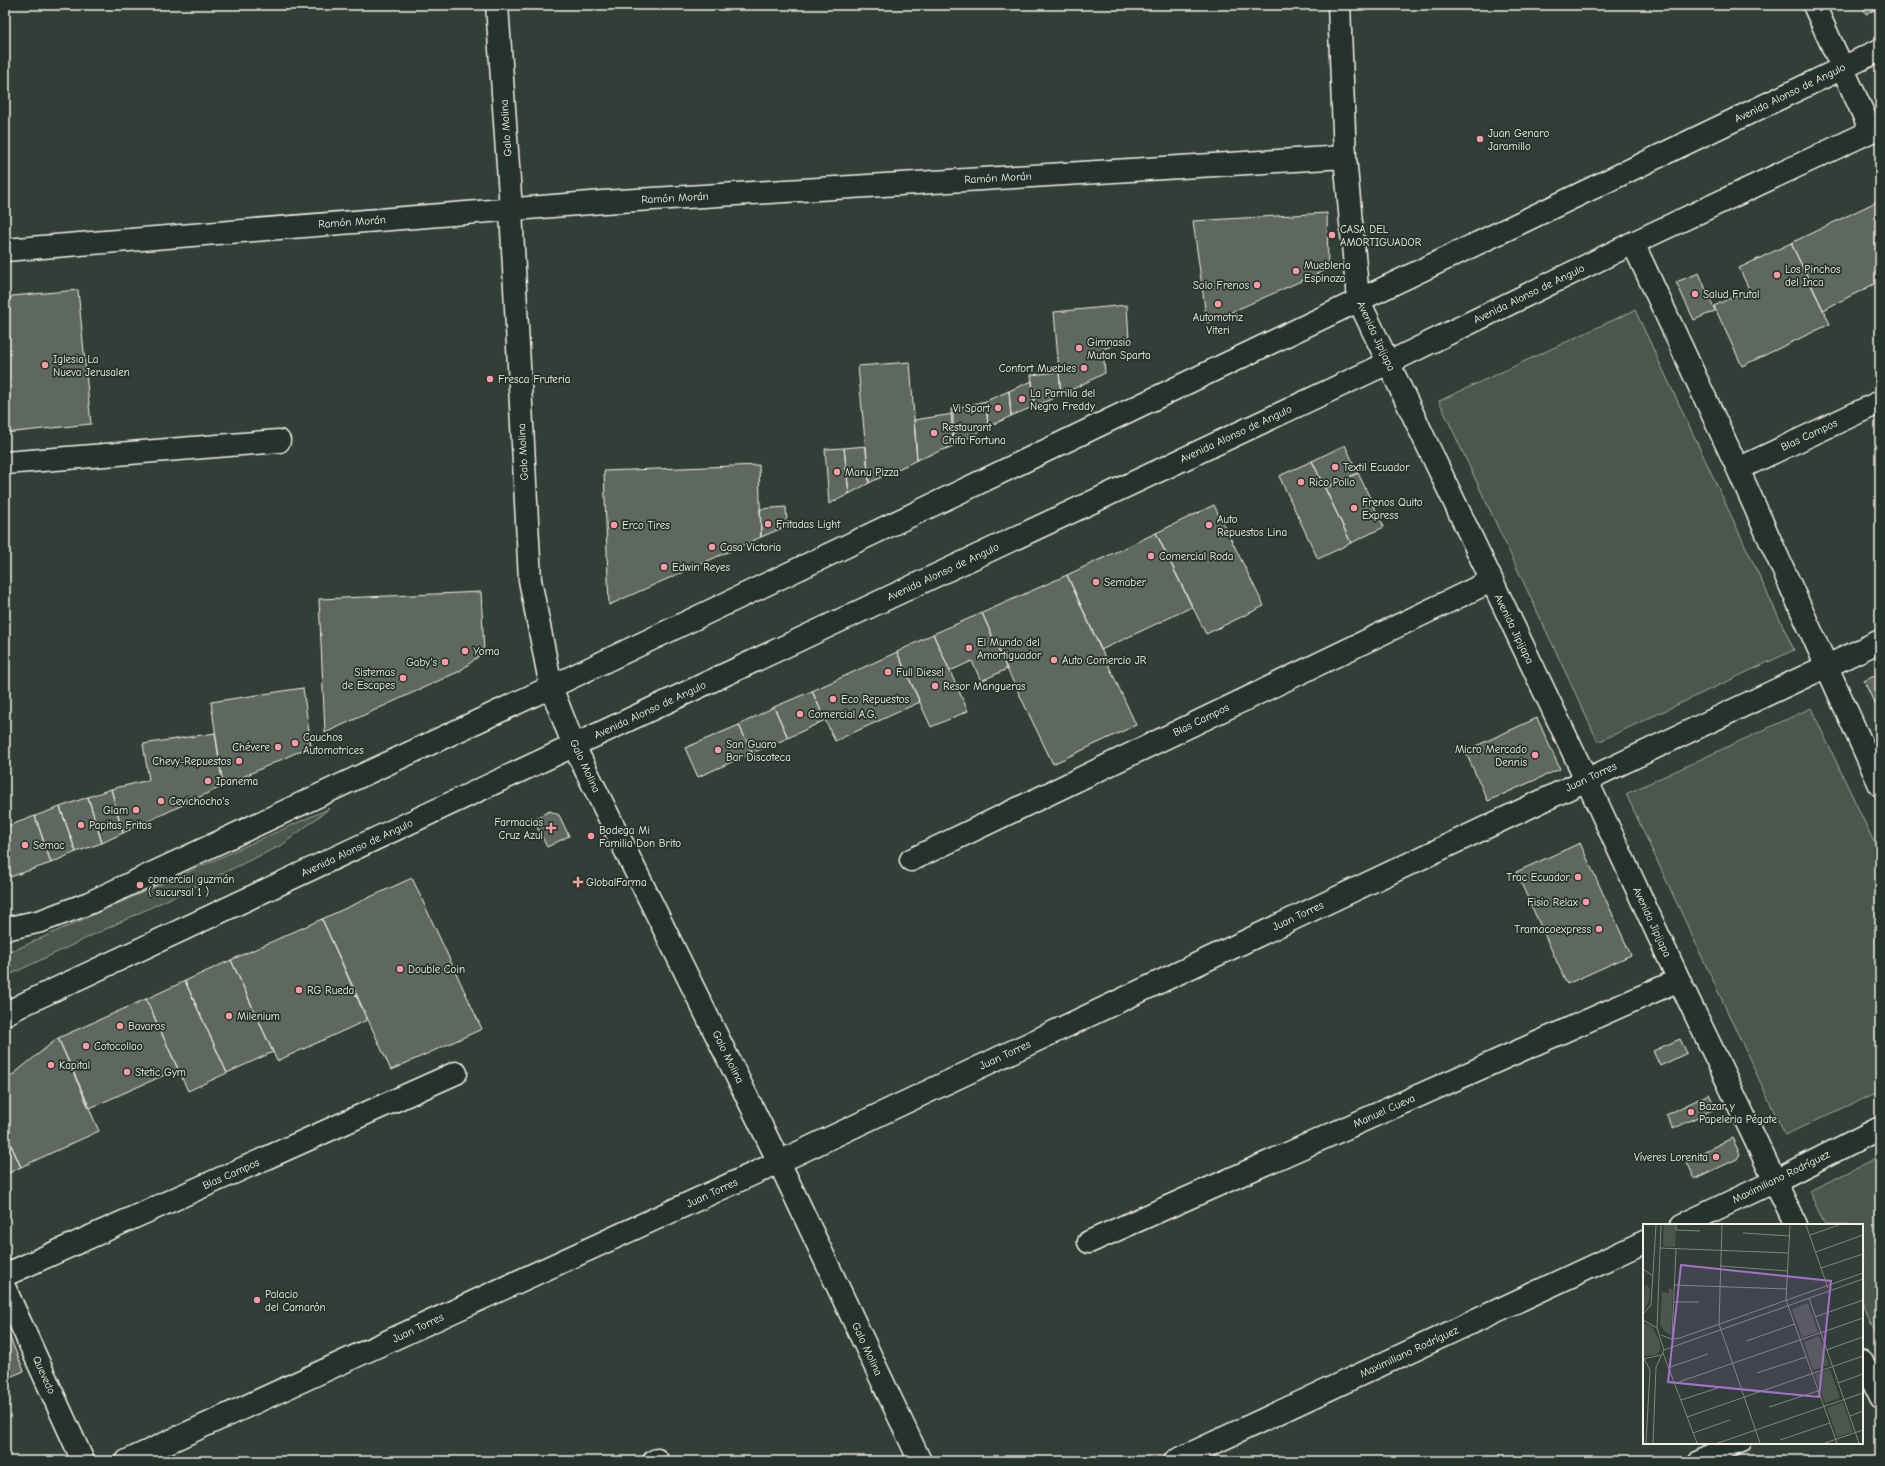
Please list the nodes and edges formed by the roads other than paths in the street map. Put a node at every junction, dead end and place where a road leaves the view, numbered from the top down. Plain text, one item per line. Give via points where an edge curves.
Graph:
1 (498, 5) edge
2 (1339, 5) edge
3 (1814, 5) edge
4 (1880, 50) edge
5 (1842, 68) junction
6 (1876, 129) edge
7 (1345, 157) junction
8 (511, 210) junction
9 (1633, 243) junction
10 (5, 250) edge
11 (1358, 299) junction
12 (1388, 363) junction
13 (1880, 402) edge
14 (279, 441) dead end
15 (5, 463) edge
16 (1738, 469) junction
17 (1491, 581) junction
18 (1880, 640) edge
19 (1827, 666) junction
20 (551, 687) junction
21 (574, 746) junction
22 (1586, 779) junction
23 (1880, 785) edge
24 (911, 860) dead end
25 (5, 929) edge
26 (1679, 980) junction
27 (5, 1014) edge
28 (456, 1073) dead end
29 (1880, 1128) edge
30 (779, 1162) junction
31 (1775, 1182) junction
32 (1684, 1224) edge
33 (1796, 1224) edge
34 (1089, 1242) dead end
35 (1643, 1242) edge
36 (5, 1275) edge
37 (5, 1289) edge
38 (1863, 1364) edge
39 (1871, 1389) edge
40 (1736, 1444) edge
41 (83, 1461) edge
42 (127, 1461) edge
43 (920, 1461) edge
44 (1175, 1461) edge
45 (1698, 1461) edge

1 - 8 street, Galo Molina
2 - 7 street, Avenida Jipijapa
3 - 5 street
4 - 5 street, Avenida Alonso de Angulo
5 - 6 street
5 - 11 street, Avenida Alonso de Angulo
6 - 9 street, Avenida Alonso de Angulo
7 - 8 street, Ramón Morán via 603,202
7 - 11 street, Avenida Jipijapa
8 - 10 street, Ramón Morán
8 - 20 street, Galo Molina via 530,580
9 - 12 street, Avenida Alonso de Angulo
9 - 16 street
11 - 12 street, Avenida Jipijapa
11 - 20 street, Avenida Alonso de Angulo
12 - 17 street, Avenida Jipijapa
12 - 21 street, Avenida Alonso de Angulo
13 - 16 street, Blas Campos
14 - 15 street
16 - 19 street
17 - 22 street, Avenida Jipijapa
17 - 24 street, Blas Campos
18 - 19 street, Juan Torres
19 - 22 street, Juan Torres
19 - 23 street
20 - 21 street, Galo Molina
20 - 25 street, Avenida Alonso de Angulo via 89,903 41,921
21 - 27 street, Avenida Alonso de Angulo
21 - 30 street, Galo Molina
22 - 26 street, Avenida Jipijapa
22 - 30 street, Juan Torres
26 - 31 street, Avenida Jipijapa
26 - 34 street, Manuel Cueva
28 - 36 street, Blas Campos
29 - 31 street, Maximiliano Rodríguez
30 - 42 street, Juan Torres
30 - 43 street, Galo Molina
31 - 32 street, Maximiliano Rodríguez
31 - 33 street, Avenida Jipijapa
35 - 44 street, Maximiliano Rodríguez
37 - 41 street, Quevedo
38 - 39 street
40 - 45 street

